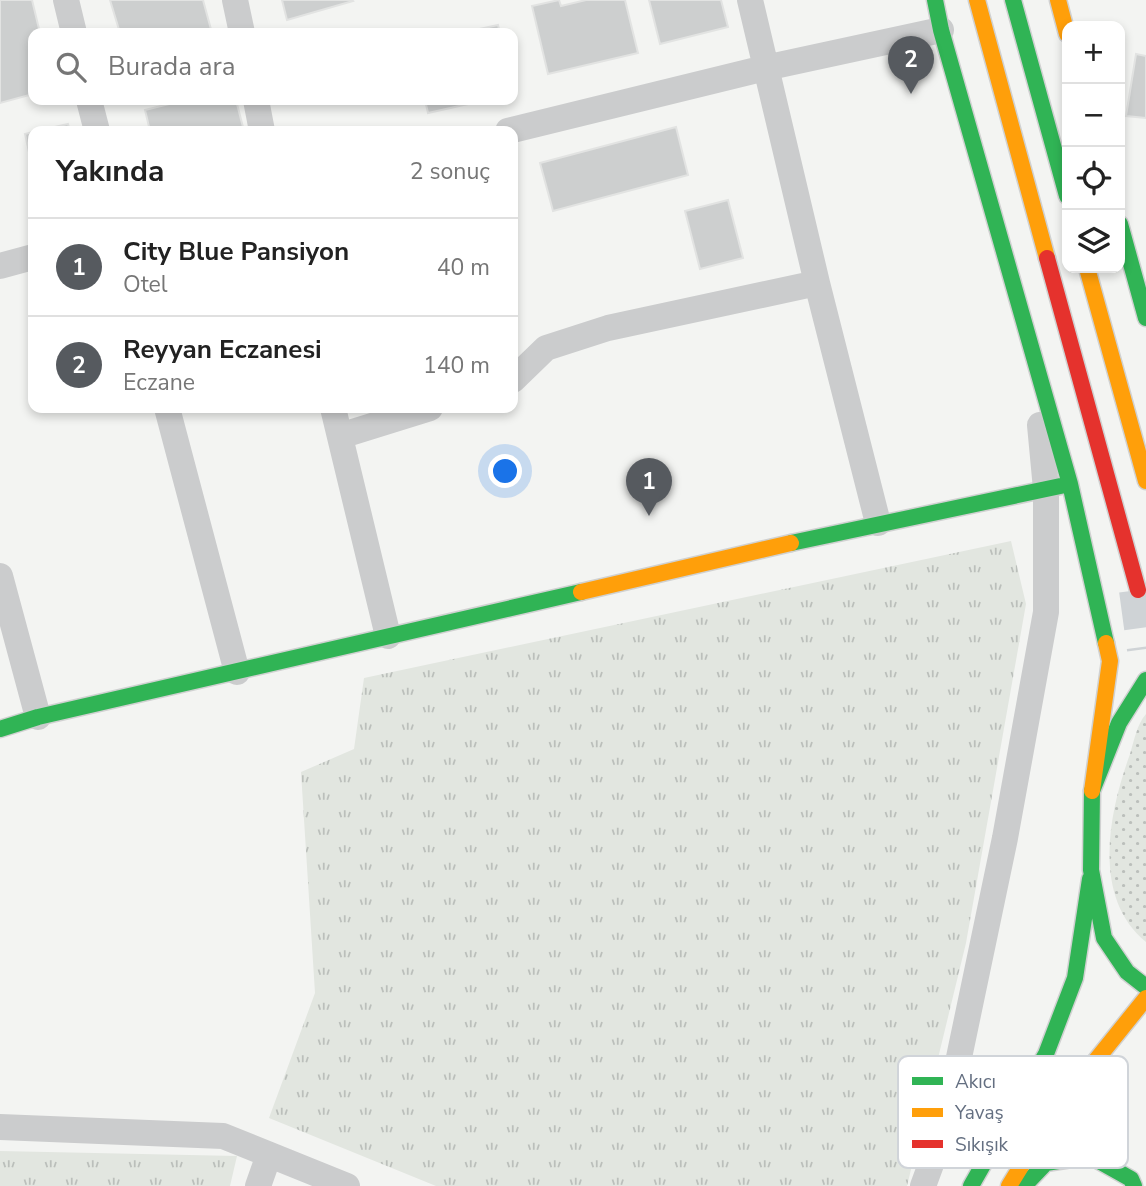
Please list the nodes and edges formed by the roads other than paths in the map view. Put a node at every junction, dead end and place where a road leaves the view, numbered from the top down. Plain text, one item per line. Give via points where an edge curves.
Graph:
1 (66, 0) edge
2 (235, 0) edge
3 (750, 0) edge
4 (935, 0) edge
5 (977, 0) edge
6 (1013, 0) edge
7 (1058, 0) edge
8 (1064, 21) edge
9 (73, 28) edge
10 (241, 28) edge
11 (942, 30) junction
12 (765, 68) junction
13 (90, 105) edge
14 (257, 105) edge
15 (96, 126) edge
16 (261, 126) edge
17 (518, 129) edge
18 (1062, 178) edge
19 (1125, 242) edge
20 (28, 258) edge
21 (0, 266) edge
22 (1088, 273) edge
23 (817, 283) junction
24 (1146, 318) edge
25 (1035, 361) joint
26 (518, 375) edge
27 (167, 413) edge
28 (334, 413) edge
29 (414, 413) edge
30 (340, 436) junction
31 (1146, 481) edge
32 (1058, 486) junction
33 (878, 523) junction
34 (0, 576) edge
35 (1138, 590) tunnel mouth
36 (388, 636) junction
37 (237, 672) junction
38 (1146, 680) edge
39 (38, 717) junction
40 (0, 729) edge
41 (1092, 791) junction
42 (1091, 870) junction
43 (1146, 987) edge
44 (1146, 998) edge
45 (959, 1056) edge
46 (1045, 1056) edge
47 (1099, 1056) edge
48 (0, 1127) edge
49 (269, 1155) junction
50 (930, 1168) edge
51 (981, 1168) edge
52 (1020, 1168) edge
53 (1041, 1168) edge
54 (1111, 1168) edge
55 (258, 1186) edge
56 (347, 1186) edge
57 (923, 1186) edge
58 (971, 1186) edge
59 (1009, 1186) edge
60 (1024, 1186) edge
61 (1134, 1186) edge

1 - 9 street
2 - 10 street
3 - 12 street
4 - 11 main road
5 - 35 main road
6 - 18 main road
7 - 8 main road
11 - 12 street
11 - 25 main road
12 - 17 street
12 - 23 street
13 - 15 street
14 - 16 street
19 - 24 main road
20 - 21 street
22 - 31 main road
23 - 26 street via 608,328 546,348
23 - 33 street
25 - 32 street
27 - 37 street
28 - 30 street
29 - 30 street
30 - 36 street
32 - 33 main road
32 - 41 main road via 1110,661
32 - 45 street via 1044,625
33 - 36 main road
34 - 39 street
36 - 37 main road
37 - 39 main road
38 - 41 main road via 1119,723
39 - 40 main road
41 - 42 main road
42 - 43 main road via 1104,938 1128,972
42 - 46 main road via 1075,978
44 - 47 main road
48 - 49 street via 223,1136
49 - 55 street
49 - 56 street
50 - 57 street
51 - 58 main road
52 - 59 main road
53 - 60 main road
54 - 61 main road via 1131,1179

